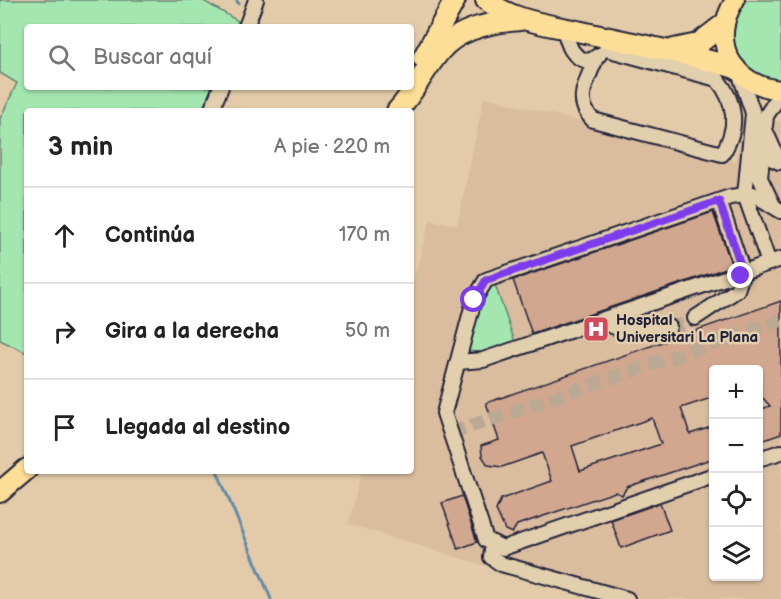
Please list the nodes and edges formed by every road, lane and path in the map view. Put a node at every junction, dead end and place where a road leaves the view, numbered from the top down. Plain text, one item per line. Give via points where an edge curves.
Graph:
1 (256, 0) edge
2 (455, 0) edge
3 (486, 0) edge
4 (728, 9) edge
5 (527, 20) junction
6 (247, 24) edge
7 (564, 28) junction
8 (606, 49) junction
9 (666, 50) junction
10 (737, 70) junction
11 (414, 73) edge
12 (414, 89) edge
13 (220, 90) edge
14 (403, 90) edge
15 (414, 90) edge
16 (781, 91) edge
17 (212, 108) edge
18 (393, 108) edge
19 (400, 108) edge
20 (753, 113) junction
21 (765, 129) junction
22 (762, 154) junction
23 (780, 163) edge
24 (740, 196) junction
25 (719, 201) junction
26 (777, 208) edge
27 (770, 263) edge
28 (743, 272) junction
29 (695, 318) tunnel mouth
30 (600, 321) junction
31 (669, 327) tunnel mouth
32 (458, 362) junction
33 (781, 452) edge
34 (763, 458) edge
35 (24, 472) edge
36 (709, 477) edge
37 (0, 492) edge
38 (493, 543) junction
39 (627, 599) edge

1 - 6 street
2 - 11 highway
3 - 5 highway via 499,10
4 - 9 highway via 698,44
4 - 10 main road via 725,47
5 - 7 highway
5 - 12 highway via 483,25 452,40
7 - 8 highway
7 - 8 street via 567,44 582,60
8 - 8 street via 717,79 728,92 734,112 731,140 722,154 593,120 584,110 582,96
8 - 9 highway
9 - 10 highway
10 - 16 main road via 752,82
10 - 20 street
13 - 17 street
14 - 18 highway
15 - 19 highway
16 - 21 street via 768,111
20 - 22 street
20 - 24 street
21 - 22 street
21 - 23 street
22 - 23 street
22 - 26 street via 760,178
24 - 25 street
24 - 26 street via 753,194
24 - 27 street
25 - 28 street
25 - 32 street via 486,280 474,300
27 - 28 street
28 - 29 street via 737,290
28 - 30 street
30 - 31 street via 625,331
30 - 32 street via 483,360
32 - 38 street via 444,413 486,540
33 - 34 street
35 - 37 highway
36 - 38 street via 502,548
38 - 39 street via 491,557 501,564

